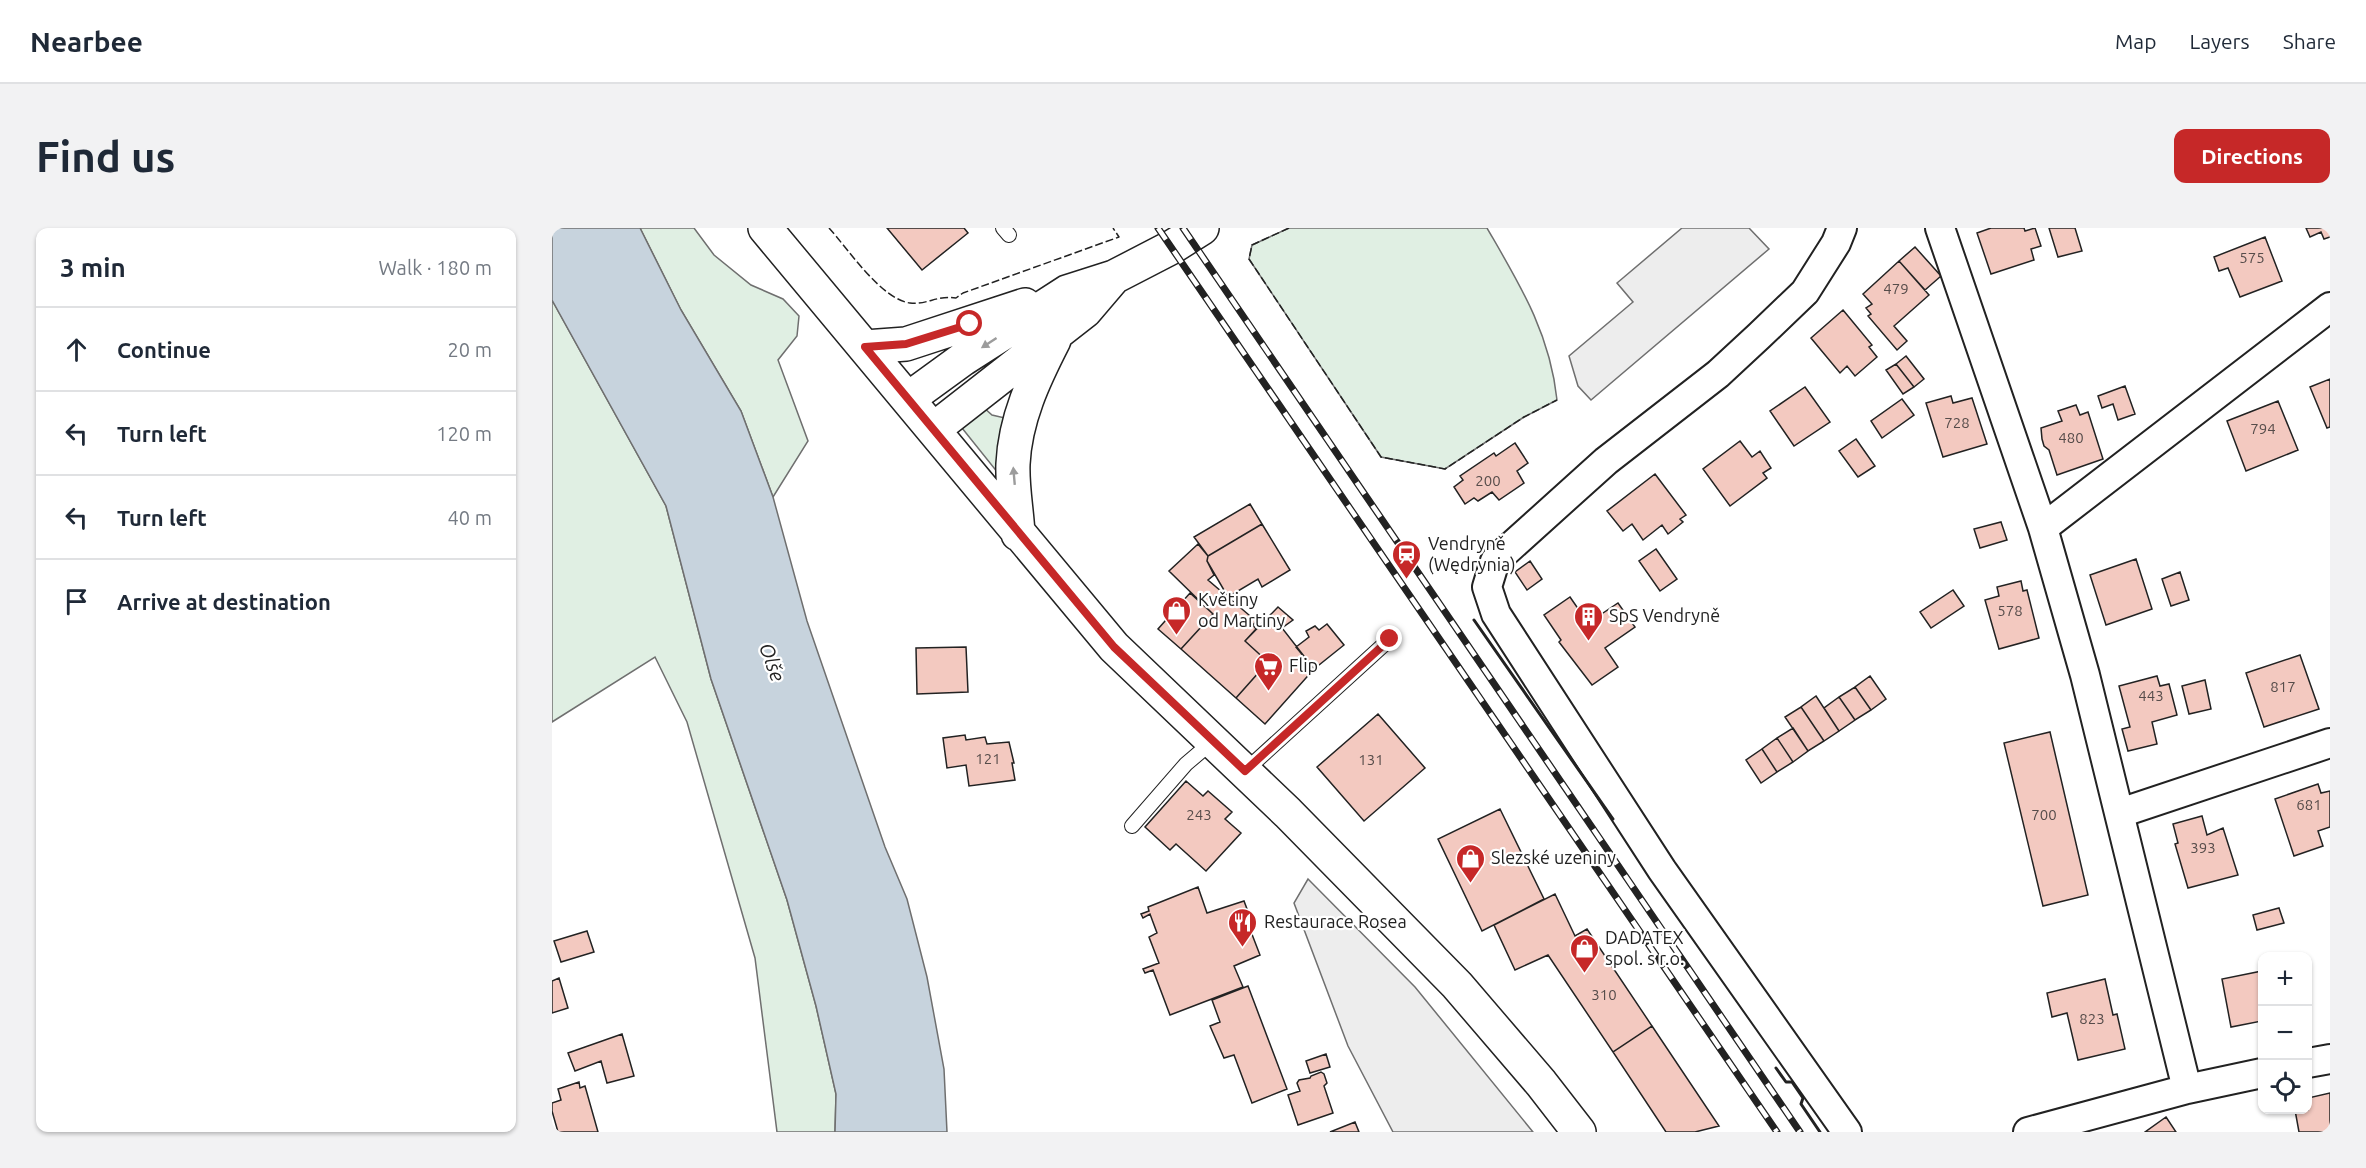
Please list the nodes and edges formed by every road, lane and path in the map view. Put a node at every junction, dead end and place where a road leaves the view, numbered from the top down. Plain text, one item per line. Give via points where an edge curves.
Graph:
1 (765, 228) edge
2 (1202, 228) edge
3 (1842, 228) edge
4 (1940, 228) edge
5 (1114, 276) junction
6 (1067, 292) junction
7 (2330, 307) edge
8 (1057, 333) junction
9 (865, 347) junction
10 (908, 399) junction
11 (934, 429) junction
12 (2043, 528) junction
13 (1018, 534) junction
14 (1390, 639) dead end
15 (1214, 741) junction
16 (2330, 743) edge
17 (1245, 771) junction
18 (2120, 813) junction
19 (1132, 826) dead end
20 (2330, 1059) edge
21 (2312, 1062) edge
22 (2258, 1074) edge
23 (2187, 1089) junction
24 (1579, 1132) edge
25 (1847, 1132) edge
26 (2028, 1132) edge

1 - 9 main road
2 - 5 main road
3 - 25 street via 1805,292 1718,374 1606,461 1495,561 1487,587 1497,614 1662,870
4 - 12 street
5 - 6 main road
5 - 8 main road via 1085,311
6 - 9 main road via 906,344
6 -> 10 main road
7 - 12 street
8 - 11 main road
13 -> 8 main road via 1015,442 1034,380
9 - 10 main road
10 - 11 main road
11 - 13 main road
12 - 18 street
13 - 15 main road via 1114,647
14 - 17 lane
15 - 17 main road
15 - 19 lane via 1186,764
16 - 18 street
17 - 24 main road via 1457,985
18 - 23 street
20 - 21 street
22 - 23 street
23 - 26 street

